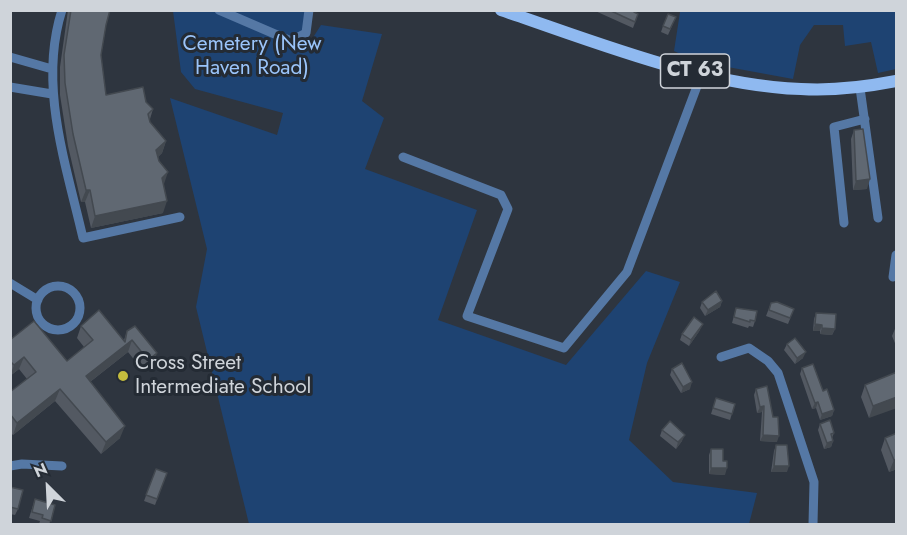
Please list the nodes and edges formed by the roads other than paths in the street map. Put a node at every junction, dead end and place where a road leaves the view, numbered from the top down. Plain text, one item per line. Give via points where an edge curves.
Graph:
1 (62, 10) edge
2 (219, 10) edge
3 (309, 10) edge
4 (501, 10) edge
5 (523, 14) edge
6 (10, 57) edge
7 (52, 69) junction
8 (702, 73) junction
9 (897, 81) edge
10 (10, 87) edge
11 (860, 88) junction
12 (52, 93) junction
13 (865, 119) junction
14 (403, 157) dead end
15 (180, 217) dead end
16 (878, 218) dead end
17 (844, 223) dead end
18 (897, 255) edge
19 (893, 277) dead end
20 (10, 283) edge
21 (38, 300) junction
22 (721, 357) dead end
23 (10, 466) edge
24 (62, 466) dead end
25 (813, 525) edge

1 - 7 street
2 - 3 street via 291,41 306,33
4 - 5 main road, CT 63
5 - 8 main road, CT 63
6 - 7 street
7 - 12 street
8 - 11 main road, CT 63 via 753,85
8 - 14 street via 627,272 564,348 467,316 508,209 507,202 501,195
9 - 11 main road, CT 63
10 - 12 street
11 - 13 street
12 - 15 street via 83,238
13 - 16 street
13 - 17 street via 834,127
18 - 19 street
20 - 21 street
21 - 21 street via 48,289 62,287 75,294 79,314 71,326 51,329 37,314
22 - 25 street via 749,348 768,361 778,374 814,482
23 - 24 street

